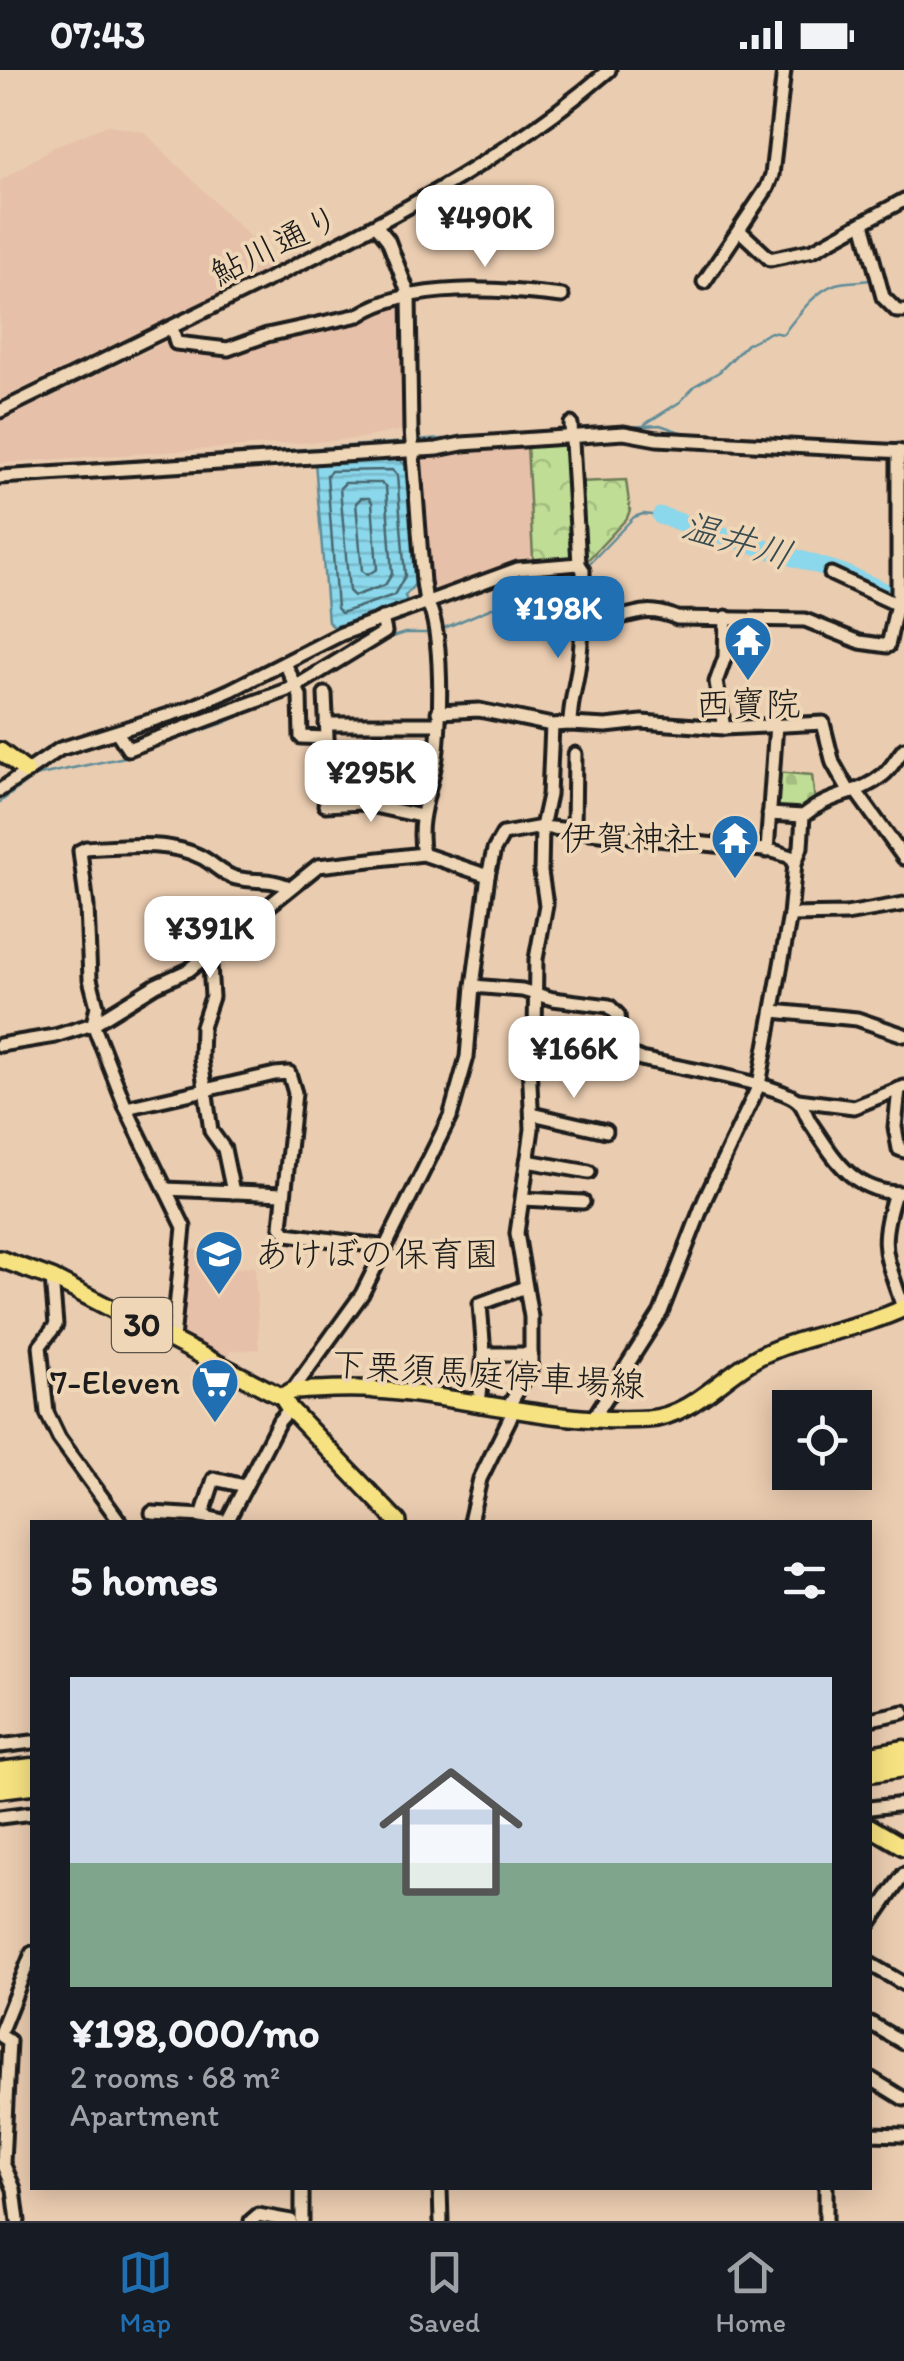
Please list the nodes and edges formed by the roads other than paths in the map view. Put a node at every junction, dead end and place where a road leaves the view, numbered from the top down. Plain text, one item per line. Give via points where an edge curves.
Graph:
1 (609, 70) edge
2 (784, 70) edge
3 (904, 200) edge
4 (863, 223) junction
5 (376, 226) junction
6 (740, 230) junction
7 (704, 282) dead end
8 (409, 295) junction
9 (562, 296) dead end
10 (904, 311) edge
11 (172, 327) junction
12 (0, 410) edge
13 (571, 430) junction
14 (413, 448) junction
15 (901, 451) edge
16 (0, 477) edge
17 (579, 564) junction
18 (831, 574) dead end
19 (426, 602) junction
20 (901, 606) edge
21 (726, 616) junction
22 (382, 618) junction
23 (583, 620) junction
24 (286, 663) junction
25 (296, 687) junction
26 (325, 694) dead end
27 (437, 718) junction
28 (570, 724) junction
29 (776, 724) junction
30 (552, 725) junction
31 (724, 728) junction
32 (326, 731) junction
33 (117, 732) junction
34 (904, 750) edge
35 (0, 751) edge
36 (576, 754) dead end
37 (328, 760) dead end
38 (26, 771) junction
39 (0, 790) edge
40 (853, 792) junction
41 (325, 804) dead end
42 (769, 814) junction
43 (421, 816) junction
44 (803, 816) junction
45 (542, 827) junction
46 (574, 830) junction
47 (767, 850) junction
48 (423, 854) junction
49 (904, 858) edge
50 (795, 863) junction
51 (488, 876) junction
52 (290, 886) junction
53 (904, 904) edge
54 (790, 915) junction
55 (204, 959) junction
56 (473, 986) junction
57 (534, 993) junction
58 (773, 1011) junction
59 (93, 1024) junction
60 (904, 1035) edge
61 (0, 1045) edge
62 (758, 1085) junction
63 (901, 1088) edge
64 (206, 1089) junction
65 (798, 1100) junction
66 (126, 1108) junction
67 (532, 1114) junction
68 (606, 1131) dead end
69 (904, 1151) edge
70 (527, 1161) junction
71 (589, 1172) dead end
72 (165, 1189) junction
73 (233, 1192) junction
74 (899, 1193) edge
75 (282, 1194) junction
76 (523, 1199) junction
77 (583, 1202) dead end
78 (386, 1247) junction
79 (0, 1259) edge
80 (52, 1278) junction
81 (525, 1287) junction
82 (904, 1309) edge
83 (173, 1339) junction
84 (484, 1354) junction
85 (532, 1354) junction
86 (288, 1399) junction
87 (479, 1405) junction
88 (510, 1410) junction
89 (594, 1417) junction
90 (245, 1486) junction
91 (152, 1514) dead end
92 (202, 1516) junction
93 (119, 1520) edge
94 (219, 1520) edge
95 (228, 1520) edge
96 (396, 1520) edge
97 (470, 1520) edge
98 (904, 1712) edge
99 (872, 1718) edge
100 (30, 1742) edge
101 (0, 1746) edge
102 (904, 1750) edge
103 (872, 1756) edge
104 (904, 1766) edge
105 (30, 1768) edge
106 (0, 1772) edge
107 (872, 1772) edge
108 (30, 1784) edge
109 (0, 1788) edge
110 (904, 1804) edge
111 (872, 1808) edge
112 (30, 1813) edge
113 (0, 1817) edge
114 (872, 1832) edge
115 (904, 1848) edge
116 (904, 1874) edge
117 (873, 1919) edge
118 (30, 1958) edge
119 (872, 1966) edge
120 (904, 1984) edge
121 (872, 2025) edge
122 (0, 2034) edge
123 (904, 2043) edge
124 (872, 2079) edge
125 (904, 2099) edge
126 (903, 2133) edge
127 (872, 2134) edge
128 (302, 2190) edge
129 (440, 2190) edge
130 (826, 2190) edge
131 (18, 2221) edge
132 (251, 2221) edge
133 (291, 2221) edge
134 (302, 2221) edge
135 (441, 2221) edge
136 (826, 2221) edge

1 - 5 street, 鮎川通り via 505,150
2 - 6 street via 772,175
3 - 4 street
4 - 6 street via 813,250 770,260
4 - 10 street via 882,297
5 - 8 street
5 - 11 street, 鮎川通り
6 - 7 street
8 - 9 street
8 - 11 street via 228,349 176,343
8 - 14 street
11 - 12 street, 鮎川通り
13 - 14 street
13 - 15 street
13 - 17 street
14 - 16 street
14 - 19 street
15 - 20 street
17 - 19 street via 518,570
17 - 23 street
18 - 20 street
19 - 22 street
19 - 27 street via 438,634
20 - 21 street via 888,646 805,620
21 - 23 street via 632,611
21 - 31 street via 725,657 716,682
22 - 24 street
22 - 25 street via 385,632
23 - 28 street
24 - 25 street
24 - 33 street via 188,709
25 - 32 street via 301,738
25 - 33 street via 128,749
26 - 32 street
27 - 30 street via 479,710
27 - 32 street
27 - 43 street via 436,760
28 - 30 street
28 - 31 street
29 - 31 street
29 - 40 street via 823,723 833,763
29 - 42 street
30 - 45 street
32 - 37 street
33 - 38 street via 60,749
34 - 40 street via 883,775
35 - 38 main road
36 - 46 street
38 - 39 street
40 - 44 street via 833,796
40 - 49 street
41 - 43 street via 361,802
42 - 44 street
42 - 47 street
43 - 48 street
44 - 50 street
45 - 46 street
45 - 51 street via 502,834
45 - 57 street via 546,905
46 - 47 street
47 - 50 street
48 - 51 street
48 - 52 street via 318,866
50 - 54 street
51 - 56 street
52 - 55 street
52 - 59 street via 270,878 237,879 178,849 80,852 97,1006
53 - 54 street
54 - 58 street
55 - 59 street
55 - 64 street via 212,997 202,1027
56 - 57 street
56 - 78 street via 467,1057 450,1117
57 - 62 street via 609,1006 618,1016 624,1052 641,1059
57 - 67 street
58 - 60 street via 858,1019
58 - 62 street
59 - 61 street
59 - 66 street
62 - 65 street
62 - 89 street via 661,1312
63 - 65 street via 854,1107
63 - 69 street via 895,1127
64 - 66 street
64 - 73 street via 211,1132 224,1149
64 - 75 street via 289,1073 295,1092
65 - 74 street via 845,1172
66 - 72 street
67 - 68 street
67 - 70 street
70 - 71 street
70 - 76 street
72 - 73 street
72 - 83 street via 184,1227
73 - 75 street
74 - 82 street via 886,1221 885,1259
75 - 78 street via 288,1234
76 - 77 street
76 - 81 street via 517,1233
78 - 86 street via 362,1294
79 - 80 main road, 30
80 - 83 main road, 30
80 - 93 street via 56,1325 39,1356 47,1413
81 - 84 street via 480,1304
81 - 85 street
82 - 89 main road, 下栗須馬庭停車場線 via 776,1349 671,1414
83 - 86 main road, 30
84 - 85 street
84 - 87 street
85 - 88 street via 532,1368
86 - 87 main road, 下栗須馬庭停車場線 via 376,1390
86 - 90 street
86 - 96 main road, 30
87 - 88 main road, 下栗須馬庭停車場線
88 - 89 main road, 下栗須馬庭停車場線
88 - 97 street
90 - 92 street via 214,1479
90 - 95 street
91 - 92 street
92 - 94 street
98 - 99 street
100 - 101 street
102 - 103 highway
104 - 107 highway
105 - 106 highway
108 - 109 highway
110 - 111 street
112 - 113 street
114 - 115 main road
116 - 117 street
118 - 122 street
119 - 120 street
121 - 123 street
122 - 131 street via 9,2041 3,2163
124 - 125 street
126 - 127 street
128 - 134 street
129 - 135 street
130 - 136 street
132 - 133 street via 258,2215

